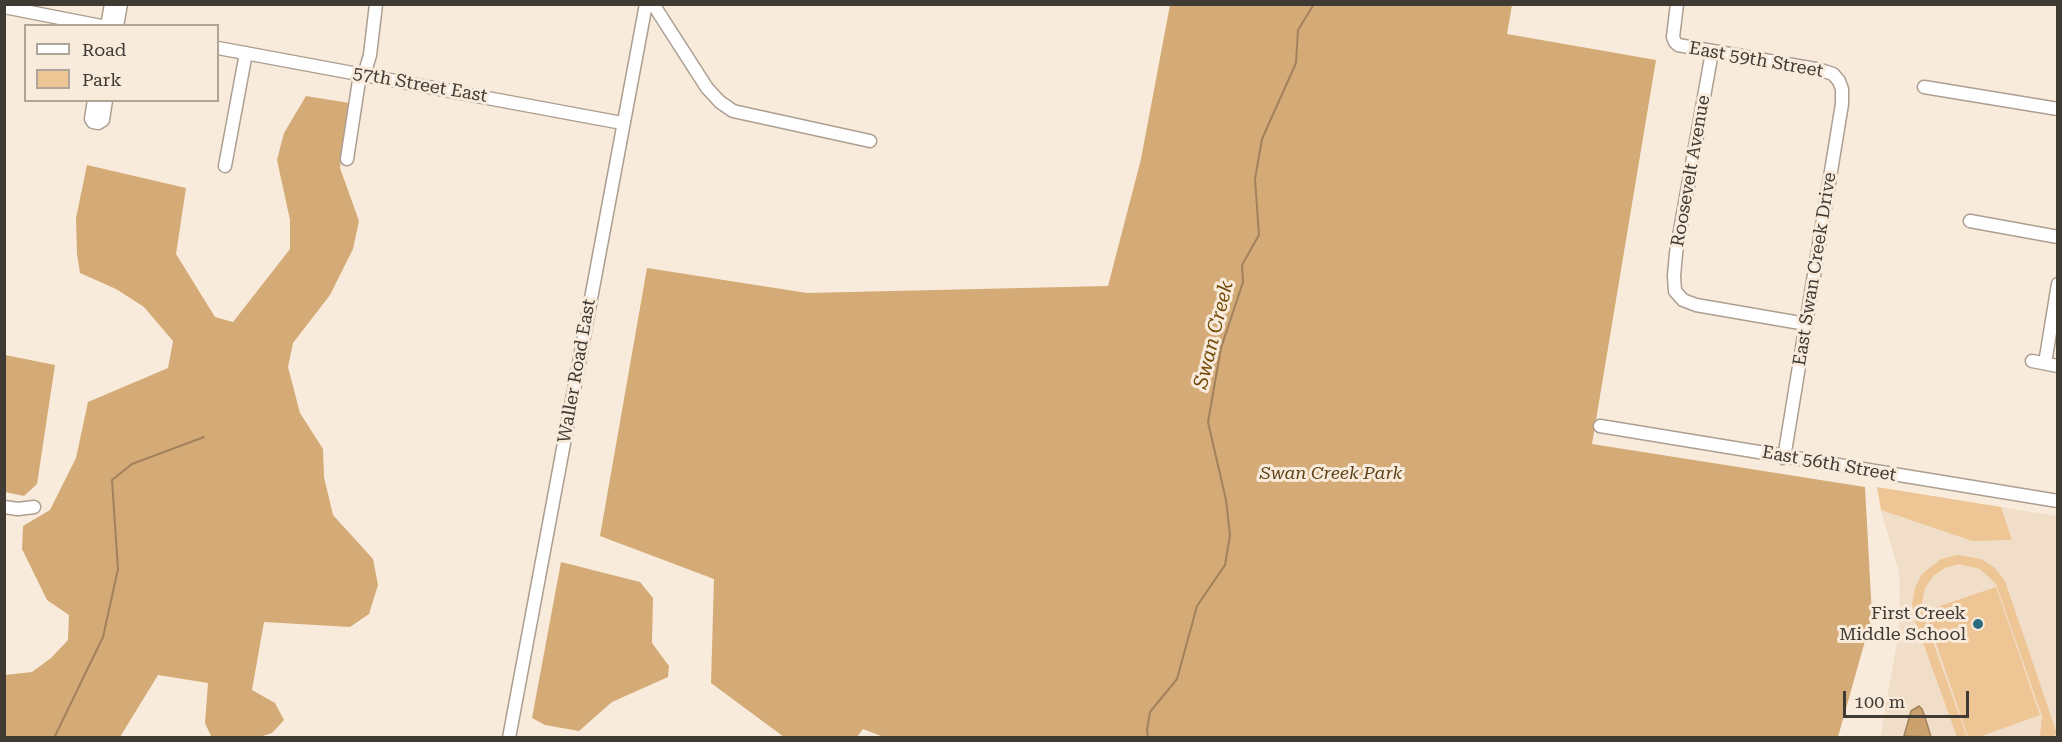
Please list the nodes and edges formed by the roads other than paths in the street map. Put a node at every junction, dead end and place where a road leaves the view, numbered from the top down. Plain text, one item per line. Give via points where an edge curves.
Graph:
1 (111, 4) edge
2 (121, 4) edge
3 (376, 4) edge
4 (646, 4) edge
5 (653, 4) edge
6 (1677, 4) edge
7 (4, 8) edge
8 (90, 24) edge
9 (107, 24) edge
10 (117, 24) edge
11 (219, 48) edge
12 (1712, 52) junction
13 (246, 53) junction
14 (362, 74) junction
15 (1839, 81) joint
16 (1924, 87) dead end
17 (94, 102) edge
18 (106, 102) edge
19 (2058, 109) edge
20 (622, 123) junction
21 (870, 141) dead end
22 (347, 159) dead end
23 (225, 166) dead end
24 (1970, 221) dead end
25 (2058, 237) edge
26 (2058, 284) edge
27 (1806, 324) junction
28 (2058, 366) edge
29 (1600, 426) dead end
30 (1784, 458) junction
31 (2058, 501) edge
32 (4, 507) edge
33 (34, 507) dead end
34 (509, 738) edge

1 - 9 street
2 - 10 street
3 - 14 street via 369,55
4 - 20 street, Waller Road East
5 - 21 street via 707,88 733,111
6 - 12 street, East 59th Street via 1673,38 1678,45
7 - 8 street
11 - 13 street, 57th Street East
12 - 15 street, East 59th Street via 1821,70
12 - 27 street, Roosevelt Avenue via 1676,253 1675,291 1683,300 1696,305
13 - 14 street, 57th Street East
13 - 23 street
14 - 20 street, 57th Street East
14 - 22 street
15 - 27 street, East Swan Creek Drive via 1842,104
16 - 19 street
17 - 18 street via 91,118 98,123 103,120
20 - 34 street, Waller Road East
24 - 25 street
26 - 28 street via 2039,362
27 - 30 street, East Swan Creek Drive
29 - 30 street, East 56th Street
30 - 31 street, East 56th Street
32 - 33 street

